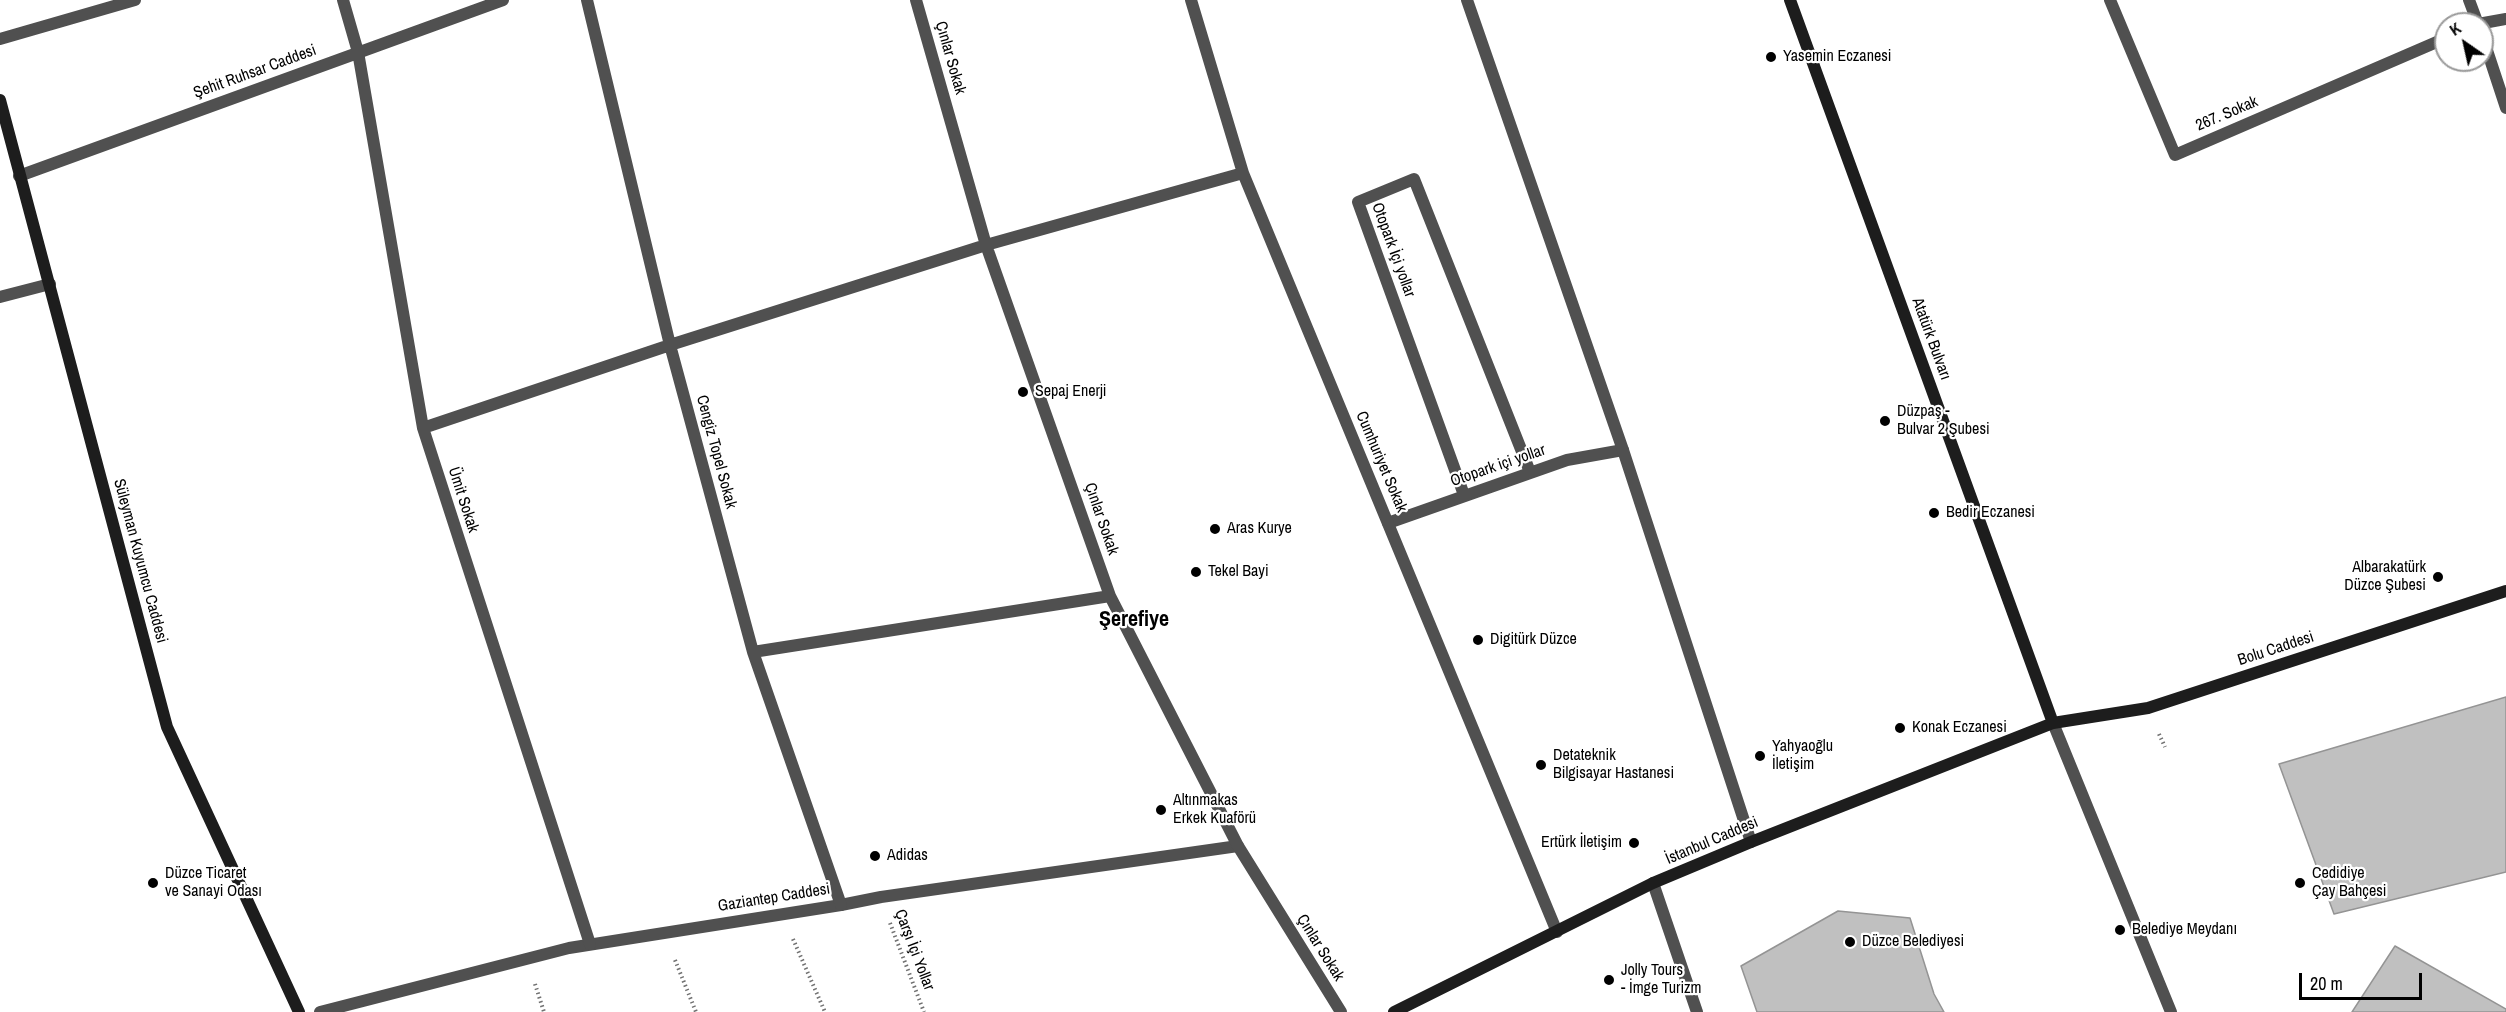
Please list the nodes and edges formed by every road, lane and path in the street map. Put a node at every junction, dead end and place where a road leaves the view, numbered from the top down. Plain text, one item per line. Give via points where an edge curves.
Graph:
1 (135, 0) edge
2 (343, 0) edge
3 (503, 0) edge
4 (587, 0) edge
5 (916, 0) edge
6 (1191, 0) edge
7 (1467, 0) edge
8 (1790, 0) edge
9 (2110, 0) edge
10 (0, 39) edge
11 (2434, 43) edge
12 (358, 52) junction
13 (2494, 72) edge
14 (0, 100) edge
15 (2506, 108) edge
16 (1243, 173) junction
17 (20, 176) junction
18 (986, 245) junction
19 (50, 284) junction
20 (0, 297) edge
21 (670, 345) junction
22 (423, 428) junction
23 (1623, 450) junction
24 (1530, 472) junction
25 (1464, 495) junction
26 (1388, 523) junction
27 (2505, 595) edge
28 (1110, 596) junction
29 (753, 652) junction
30 (2053, 723) junction
31 (1751, 842) junction
32 (1238, 846) junction
33 (1653, 883) junction
34 (880, 897) junction
35 (841, 905) junction
36 (782, 913) junction
37 (665, 932) junction
38 (1557, 932) junction
39 (590, 944) junction
40 (299, 1012) edge
41 (320, 1012) edge
42 (696, 1012) edge
43 (825, 1012) edge
44 (924, 1012) edge
45 (1341, 1012) edge
46 (1394, 1012) edge
47 (1697, 1012) edge
48 (2171, 1012) edge

1 - 10 street
2 - 12 street, Ümit Sokak
3 - 12 street, Şehit Ruhsar Caddesi
4 - 21 street, Cengiz Topel Sokak
5 - 18 street, Çınlar Sokak
6 - 16 street, Cumhuriyet Sokak
7 - 23 street
8 - 30 main road, Atatürk Bulvarı
9 - 11 street, 267. Sokak via 2175,155
12 - 17 street, Şehit Ruhsar Caddesi
12 - 22 street, Ümit Sokak
13 - 15 street
14 - 17 main road, Süleyman Kuyumcu Caddesi
16 - 18 street
16 - 26 street, Cumhuriyet Sokak
17 - 19 main road, Süleyman Kuyumcu Caddesi
18 - 21 street
18 - 28 street, Çınlar Sokak
19 - 20 street
19 - 40 main road, Süleyman Kuyumcu Caddesi via 167,727
21 - 22 street
21 - 29 street, Cengiz Topel Sokak
22 - 39 street, Ümit Sokak
23 - 24 street, Otopark içi yollar via 1567,460
23 - 31 street
24 - 25 street, Otopark içi yollar
24 - 25 street, Otopark İçi yollar via 1414,178 1358,202
25 - 26 street, Otopark içi yollar
26 - 38 street, Cumhuriyet Sokak
27 - 30 main road, Bolu Caddesi via 2148,708
28 - 29 street
28 - 32 street, Çınlar Sokak
29 - 35 street, Cengiz Topel Sokak
30 - 31 main road, İstanbul Caddesi
30 - 48 street
31 - 33 main road, İstanbul Caddesi
32 - 34 street, Gaziantep Caddesi
32 - 45 street, Çınlar Sokak
33 - 38 main road, İstanbul Caddesi
33 - 47 street
34 - 35 street, Gaziantep Caddesi
34 - 44 path, Çarşı İçi Yollar
35 - 36 street, Gaziantep Caddesi
36 - 37 street, Gaziantep Caddesi
36 - 43 path
37 - 39 street, Gaziantep Caddesi
37 - 42 path
38 - 46 main road, İstanbul Caddesi
39 - 41 street, Gaziantep Caddesi

